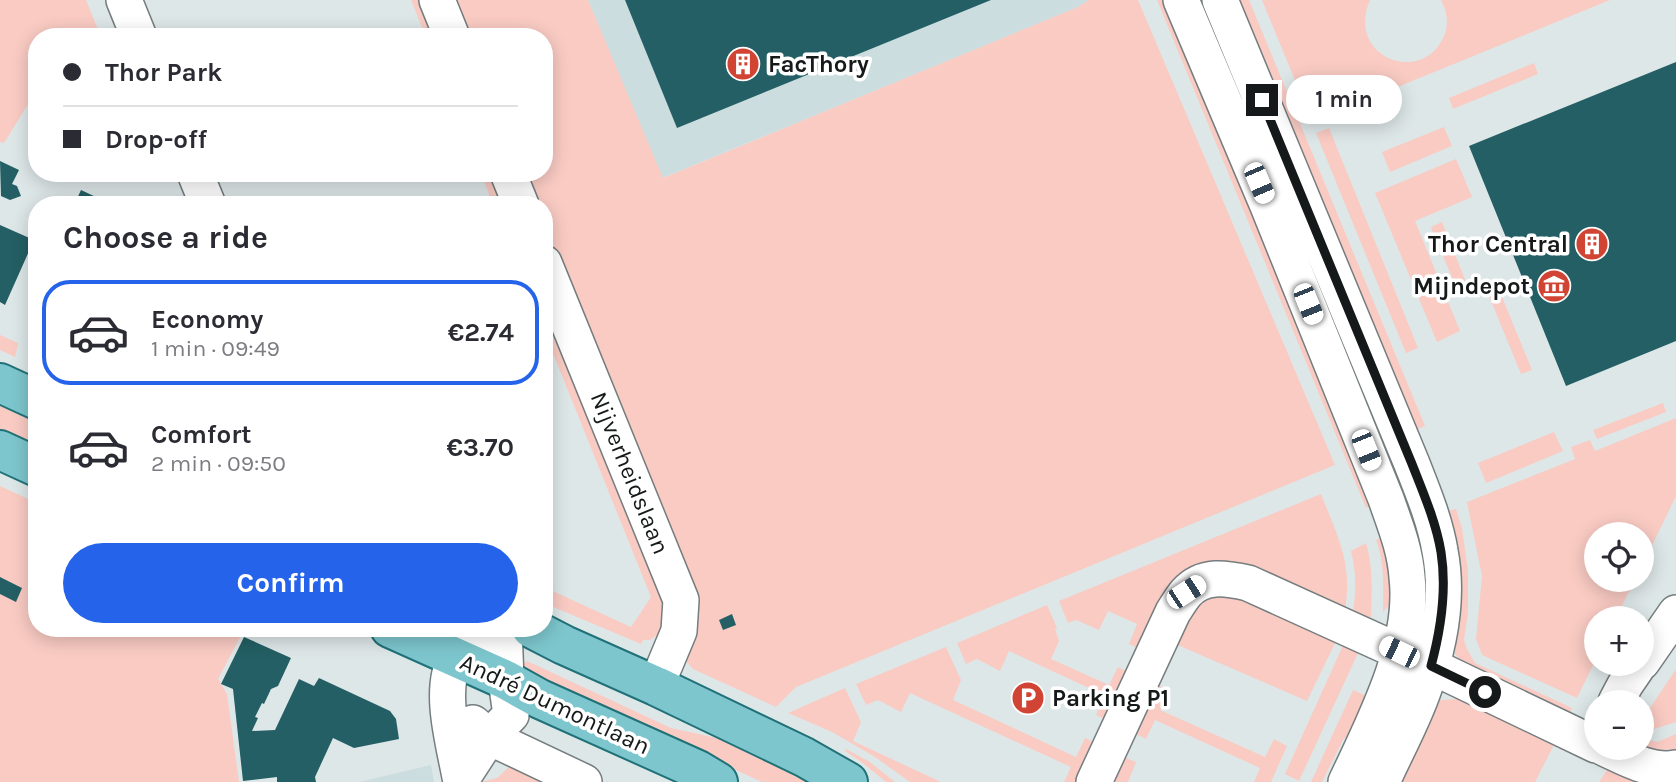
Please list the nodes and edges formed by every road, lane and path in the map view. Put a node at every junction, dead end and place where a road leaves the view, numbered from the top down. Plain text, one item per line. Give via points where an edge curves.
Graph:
1 (124, 0) edge
2 (438, 0) edge
3 (1181, 0) edge
4 (1220, 0) edge
5 (135, 28) edge
6 (449, 28) edge
7 (553, 285) edge
8 (0, 383) edge
9 (28, 396) edge
10 (0, 450) edge
11 (28, 463) edge
12 (1676, 613) edge
13 (410, 637) edge
14 (479, 637) edge
15 (504, 637) edge
16 (548, 637) edge
17 (1654, 644) edge
18 (1399, 652) junction
19 (456, 657) junction
20 (1431, 666) junction
21 (506, 680) junction
22 (656, 686) junction
23 (447, 700) junction
24 (489, 737) junction
25 (1584, 737) edge
26 (1632, 760) edge
27 (1676, 768) edge
28 (461, 781) edge
29 (584, 782) edge
30 (718, 782) edge
31 (848, 782) edge
32 (1094, 782) edge
33 (1346, 782) edge
34 (1382, 782) edge

1 - 5 street
2 - 6 street
3 - 18 street via 1401,540 1408,578
4 - 20 street via 1432,517 1444,588
7 - 22 street, Nijverheidslaan via 681,600 679,631
8 - 9 main road
10 - 11 main road
12 - 17 street
13 - 19 main road, André Dumontlaan
14 - 19 street
15 - 21 street
16 - 22 main road
18 - 20 street
18 - 32 street via 1248,583 1223,578 1202,582 1186,592 1173,612
18 - 33 street via 1388,691
19 - 21 main road, André Dumontlaan
19 - 23 street
20 - 25 street
20 - 34 street
21 - 24 street via 511,715
21 - 30 main road, André Dumontlaan
22 - 31 main road
23 - 24 street
23 - 28 street
24 - 28 street
24 - 29 street
26 - 27 street

